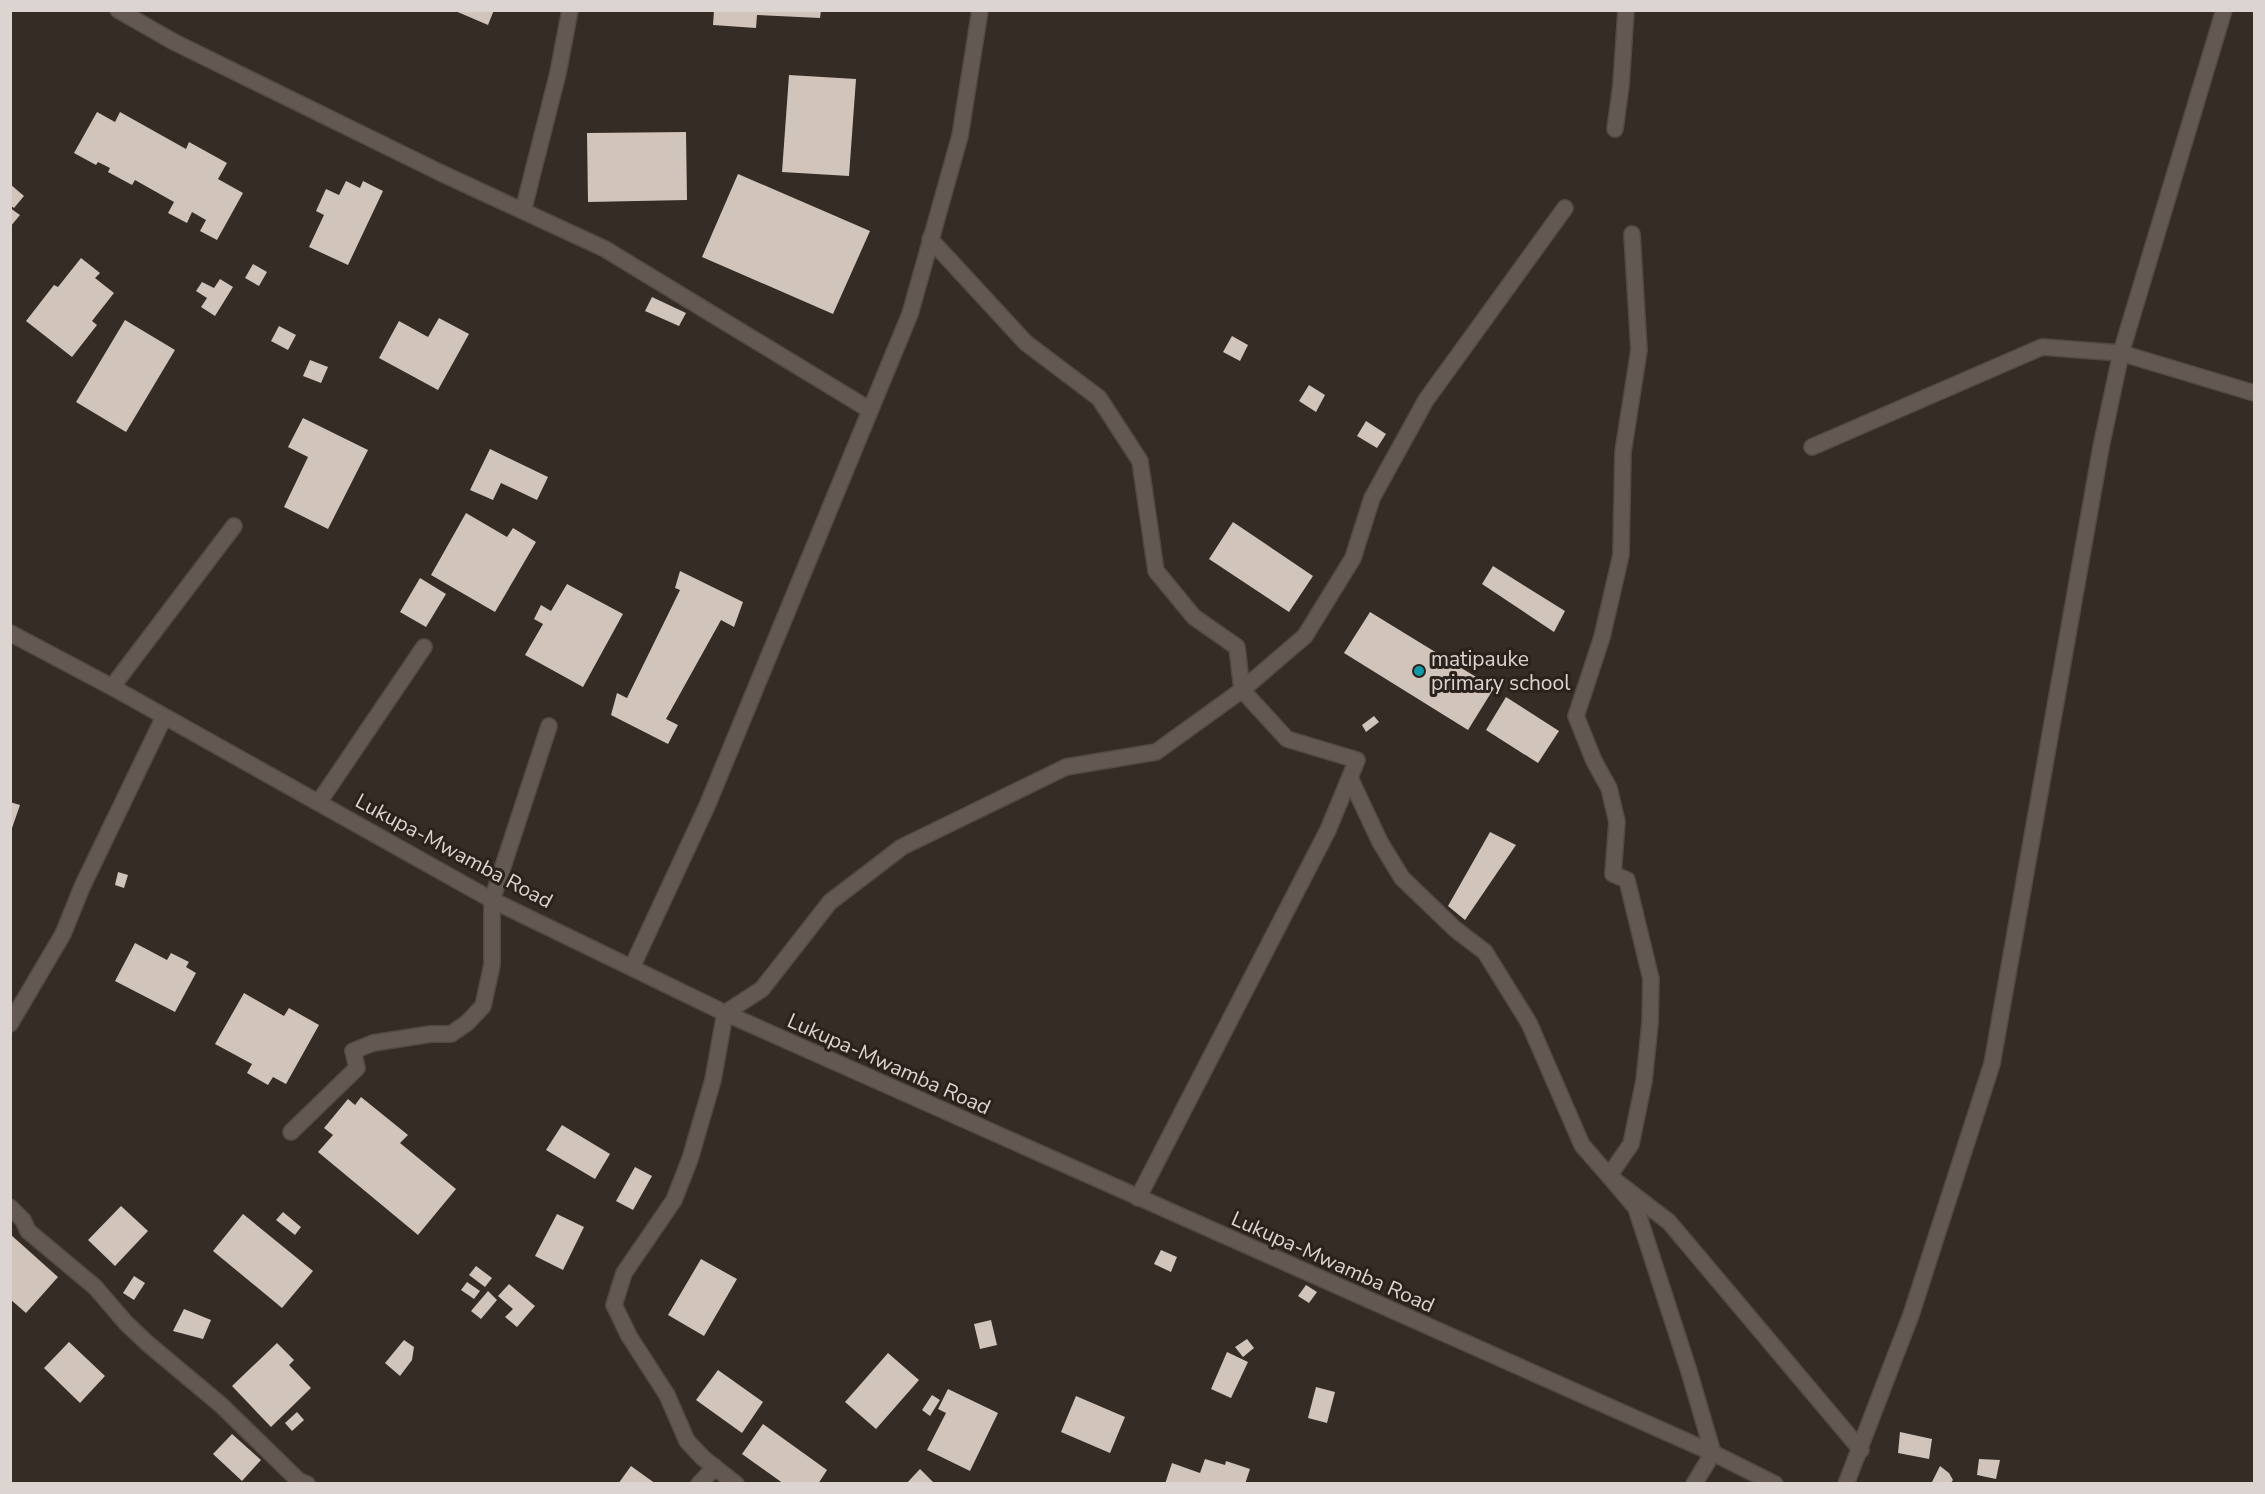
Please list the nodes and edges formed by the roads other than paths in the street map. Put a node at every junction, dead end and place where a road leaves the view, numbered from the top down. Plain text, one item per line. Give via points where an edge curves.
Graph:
1 (118, 10) edge
2 (570, 10) edge
3 (980, 10) edge
4 (1626, 10) edge
5 (2224, 10) edge
6 (1615, 129) dead end
7 (1565, 208) dead end
8 (523, 211) junction
9 (1632, 234) dead end
10 (930, 240) junction
11 (2121, 353) junction
12 (2254, 393) edge
13 (870, 410) junction
14 (1812, 447) dead end
15 (234, 526) dead end
16 (10, 633) edge
17 (424, 647) dead end
18 (112, 687) junction
19 (1242, 690) junction
20 (164, 717) junction
21 (549, 726) dead end
22 (1350, 778) junction
23 (319, 802) junction
24 (492, 900) junction
25 (632, 966) junction
26 (725, 1013) junction
27 (10, 1024) edge
28 (291, 1132) dead end
29 (1609, 1176) junction
30 (1138, 1198) junction
31 (10, 1207) edge
32 (1861, 1450) junction
33 (1713, 1453) junction
34 (715, 1467) junction
35 (307, 1484) edge
36 (699, 1484) edge
37 (736, 1484) edge
38 (1694, 1484) edge
39 (1775, 1484) edge
40 (1846, 1484) edge

1 - 8 street via 174,42
2 - 8 street
3 - 10 street via 960,136
4 - 6 street
5 - 11 street
7 - 19 street via 1426,400 1372,498 1353,558 1305,636
8 - 13 street via 605,249
9 - 29 street via 1639,350 1623,452 1621,555 1602,637 1576,716 1609,788 1617,822 1613,874 1627,880 1651,979 1644,1081 1631,1144
10 - 13 street via 910,314
10 - 19 street via 1026,343 1099,398 1140,461 1156,571 1194,617 1237,646
11 - 12 street
11 - 14 street via 2042,347
11 - 32 street via 1992,1064 1911,1315
13 - 25 street via 707,806
15 - 18 street
16 - 18 street, Lukupa-Mwamba Road
17 - 23 street
18 - 20 street, Lukupa-Mwamba Road
19 - 22 street via 1287,739 1357,760
19 - 26 street via 1156,752 1066,767 902,847 830,902 762,989
20 - 23 street, Lukupa-Mwamba Road
20 - 27 street via 63,934
21 - 24 street
22 - 29 street via 1402,878 1485,952 1529,1023 1582,1145
22 - 30 street via 1328,830
23 - 24 street, Lukupa-Mwamba Road
24 - 25 street, Lukupa-Mwamba Road
24 - 28 street via 492,965 483,1006 451,1034 373,1043 353,1051 357,1068
25 - 26 street, Lukupa-Mwamba Road
26 - 30 street, Lukupa-Mwamba Road
26 - 34 street via 713,1080 690,1159 674,1200 624,1273 614,1305 629,1336 668,1395 687,1441
29 - 32 street via 1669,1222
29 - 33 street via 1636,1208
30 - 33 street, Lukupa-Mwamba Road
31 - 35 street via 28,1231 95,1287 147,1343 221,1405 290,1474
32 - 40 street
33 - 38 street
33 - 39 street, Lukupa-Mwamba Road
34 - 36 street
34 - 37 street

